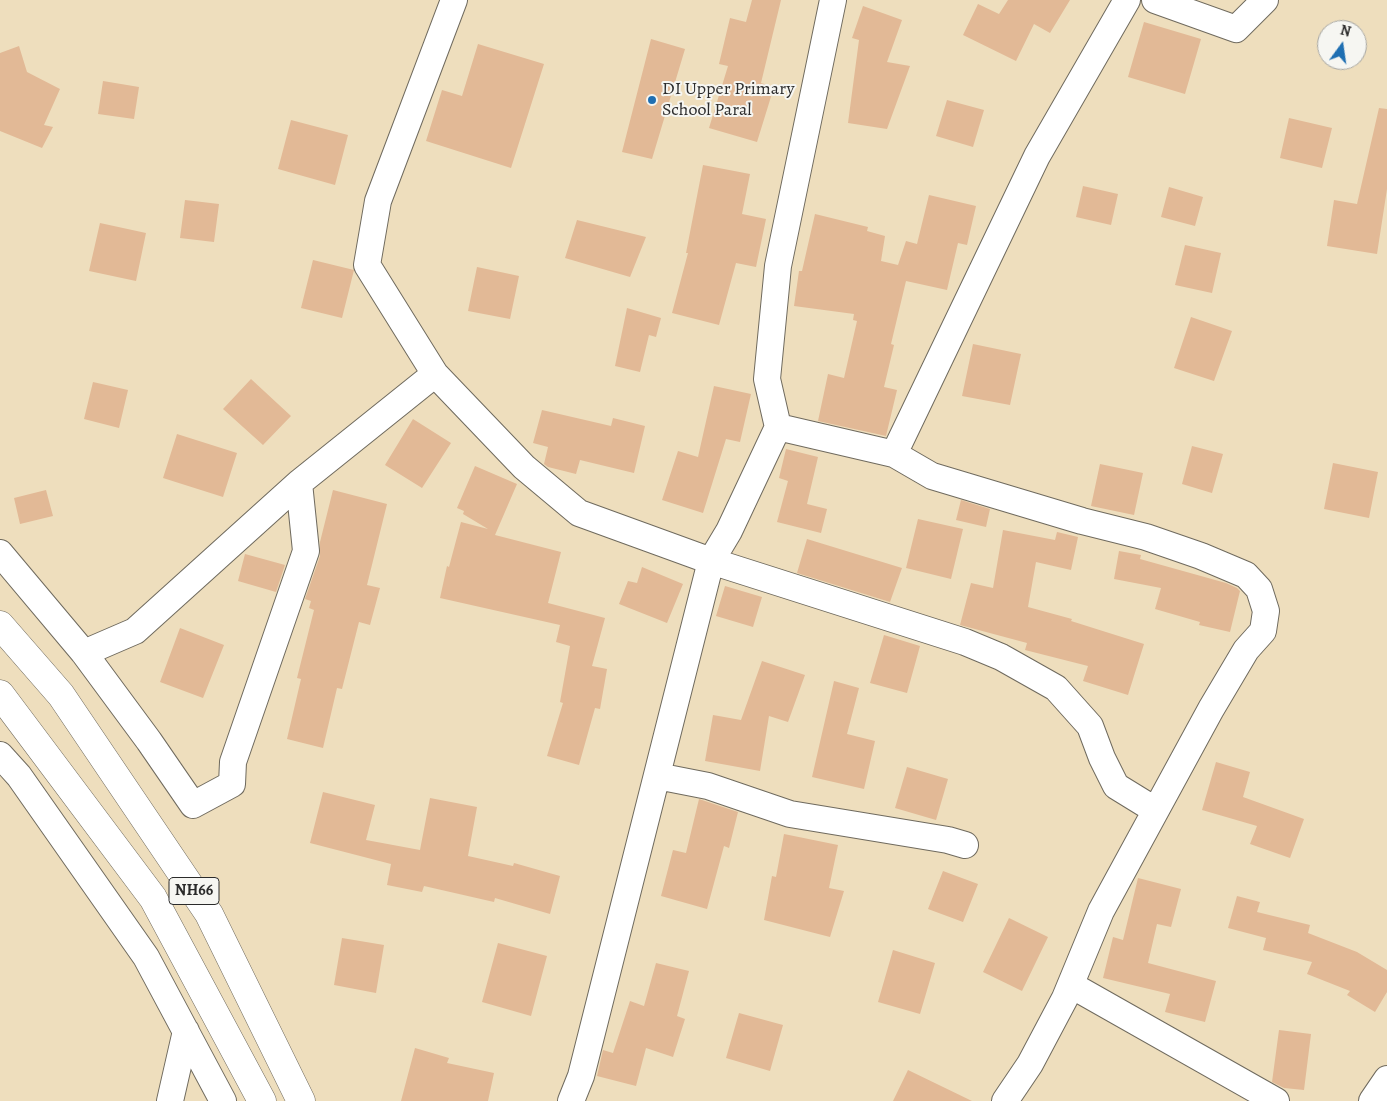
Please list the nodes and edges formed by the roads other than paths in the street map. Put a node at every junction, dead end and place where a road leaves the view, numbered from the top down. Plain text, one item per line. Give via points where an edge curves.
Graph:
1 (454, 0) edge
2 (833, 0) edge
3 (1127, 0) edge
4 (1155, 0) edge
5 (1265, 0) edge
6 (435, 374) junction
7 (778, 427) junction
8 (894, 454) junction
9 (299, 483) junction
10 (0, 553) edge
11 (711, 561) junction
12 (0, 625) edge
13 (84, 653) junction
14 (0, 694) edge
15 (0, 755) edge
16 (657, 776) junction
17 (1155, 810) junction
18 (965, 845) dead end
19 (1070, 985) junction
20 (186, 1031) junction
21 (1387, 1079) edge
22 (170, 1101) edge
23 (223, 1101) edge
24 (262, 1101) edge
25 (301, 1101) edge
26 (571, 1101) edge
27 (1004, 1101) edge
28 (1276, 1101) edge
29 (1372, 1101) edge

1 - 6 street via 378,201 367,265
2 - 7 street via 778,266 767,379
3 - 8 street via 1037,156
4 - 5 street via 1236,30
6 - 9 street
6 - 11 street via 524,467 579,513
7 - 8 street
7 - 11 street via 729,531
8 - 17 street via 932,476 1082,522 1146,537 1201,556 1246,575 1259,588 1266,610 1263,631 1246,650 1224,685
9 - 13 street via 135,631
9 - 13 street via 306,551 233,762 232,784 193,805
10 - 13 street
11 - 16 street
11 - 17 street via 965,642 1001,657 1056,688 1090,726 1116,786
12 - 25 highway, NH66 via 61,695 209,914
14 - 24 highway, NH66 via 153,898
15 - 20 street via 19,776 146,958
16 - 18 street via 708,786 790,814
16 - 26 street via 581,1076
17 - 19 street via 1101,911
19 - 27 street via 1030,1064
19 - 28 street
20 - 22 street
20 - 23 street
21 - 29 street

